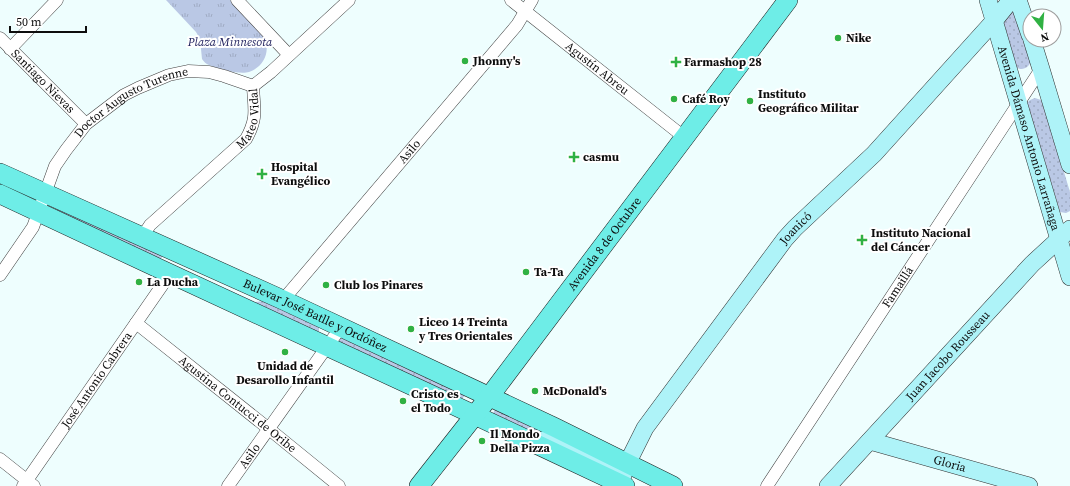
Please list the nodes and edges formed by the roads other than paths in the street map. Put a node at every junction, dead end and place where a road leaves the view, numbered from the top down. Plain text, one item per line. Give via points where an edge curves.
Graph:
1 (57, 0) edge
2 (238, 0) edge
3 (349, 0) edge
4 (511, 0) edge
5 (532, 0) edge
6 (788, 0) edge
7 (988, 0) edge
8 (1011, 0) edge
9 (1018, 0) edge
10 (526, 12) junction
11 (1022, 12) edge
12 (994, 21) junction
13 (0, 38) edge
14 (1034, 48) edge
15 (10, 49) junction
16 (289, 55) junction
17 (1041, 69) junction
18 (252, 86) junction
19 (1019, 102) junction
20 (86, 124) junction
21 (684, 137) junction
22 (1070, 165) edge
23 (0, 173) edge
24 (0, 194) edge
25 (45, 194) junction
26 (38, 212) junction
27 (1065, 234) edge
28 (142, 237) junction
29 (170, 274) junction
30 (0, 275) edge
31 (1070, 276) edge
32 (279, 299) junction
33 (136, 323) junction
34 (340, 327) junction
35 (327, 346) junction
36 (489, 397) junction
37 (474, 415) junction
38 (269, 429) junction
39 (531, 441) junction
40 (870, 441) junction
41 (0, 459) edge
42 (627, 464) junction
43 (28, 484) edge
44 (621, 485) edge
45 (228, 486) edge
46 (339, 486) edge
47 (420, 486) edge
48 (673, 486) edge
49 (766, 486) edge
50 (828, 486) edge
51 (1029, 486) edge

1 - 15 street
2 - 16 street
3 - 16 street, Mateo Vidal
4 - 10 street, Agustín Abreu
5 - 10 street, Asilo
6 - 21 main road, Avenida 8 de Octubre
7 - 12 street, Avenida Dámaso Antonio Larrañaga
8 - 12 street, Joanicó
9 - 11 street
10 - 21 street, Agustín Abreu
10 - 32 street, Asilo
12 - 19 street, Avenida Dámaso Antonio Larrañaga
12 - 42 street, Joanicó via 874,154 785,239 645,428
13 - 15 street, Santiago Nievas
14 - 17 street
15 - 20 street, Santiago Nievas
16 - 18 street, Mateo Vidal
17 - 19 street, Famaillá
17 - 22 street
18 - 20 street, Doctor Augusto Turenne via 209,72 188,71 169,75 124,95
18 - 28 street, Mateo Vidal via 255,117 246,139 150,224
19 - 27 street, Avenida Dámaso Antonio Larrañaga
19 - 49 street, Famaillá
20 - 25 street, Doctor Augusto Turenne via 55,166
21 - 36 main road, Avenida 8 de Octubre
23 - 25 main road, Bulevar José Batlle y Ordóñez
24 - 26 main road, Bulevar José Batlle y Ordóñez
25 - 26 street, Doctor Augusto Turenne
25 - 28 main road, Bulevar José Batlle y Ordóñez
26 - 29 main road, Bulevar José Batlle y Ordóñez
26 - 30 street, Doctor Augusto Turenne via 33,227
27 - 31 street, Avenida Dámaso Antonio Larrañaga
27 - 40 street, Juan Jacobo Rousseau via 1032,264
28 - 32 main road, Bulevar José Batlle y Ordóñez
29 - 32 main road via 180,266 249,295
29 - 33 street, José Antonio Cabrera
29 - 35 main road, Bulevar José Batlle y Ordóñez
32 - 34 main road, Bulevar José Batlle y Ordóñez
33 - 38 street, Agustina Contucci de Oribe
33 - 43 street, José Antonio Cabrera
34 - 35 street, Asilo
34 - 36 main road, Bulevar José Batlle y Ordóñez
35 - 37 main road, Bulevar José Batlle y Ordóñez
35 - 38 street, Asilo
36 - 37 main road, Avenida 8 de Octubre
36 - 42 main road, Bulevar José Batlle y Ordóñez
37 - 39 main road, Bulevar José Batlle y Ordóñez
37 - 47 main road, Avenida 8 de Octubre
38 - 45 street, Asilo
38 - 46 street, Agustina Contucci de Oribe
39 - 42 street, Bulevar José Batlle y Ordóñez via 548,440 612,468 621,468
39 - 44 main road, Bulevar José Batlle y Ordóñez
40 - 50 street, Juan Jacobo Rousseau
40 - 51 street, Gloria
41 - 43 street
42 - 44 street, Joanicó
42 - 48 main road, Bulevar José Batlle y Ordóñez

